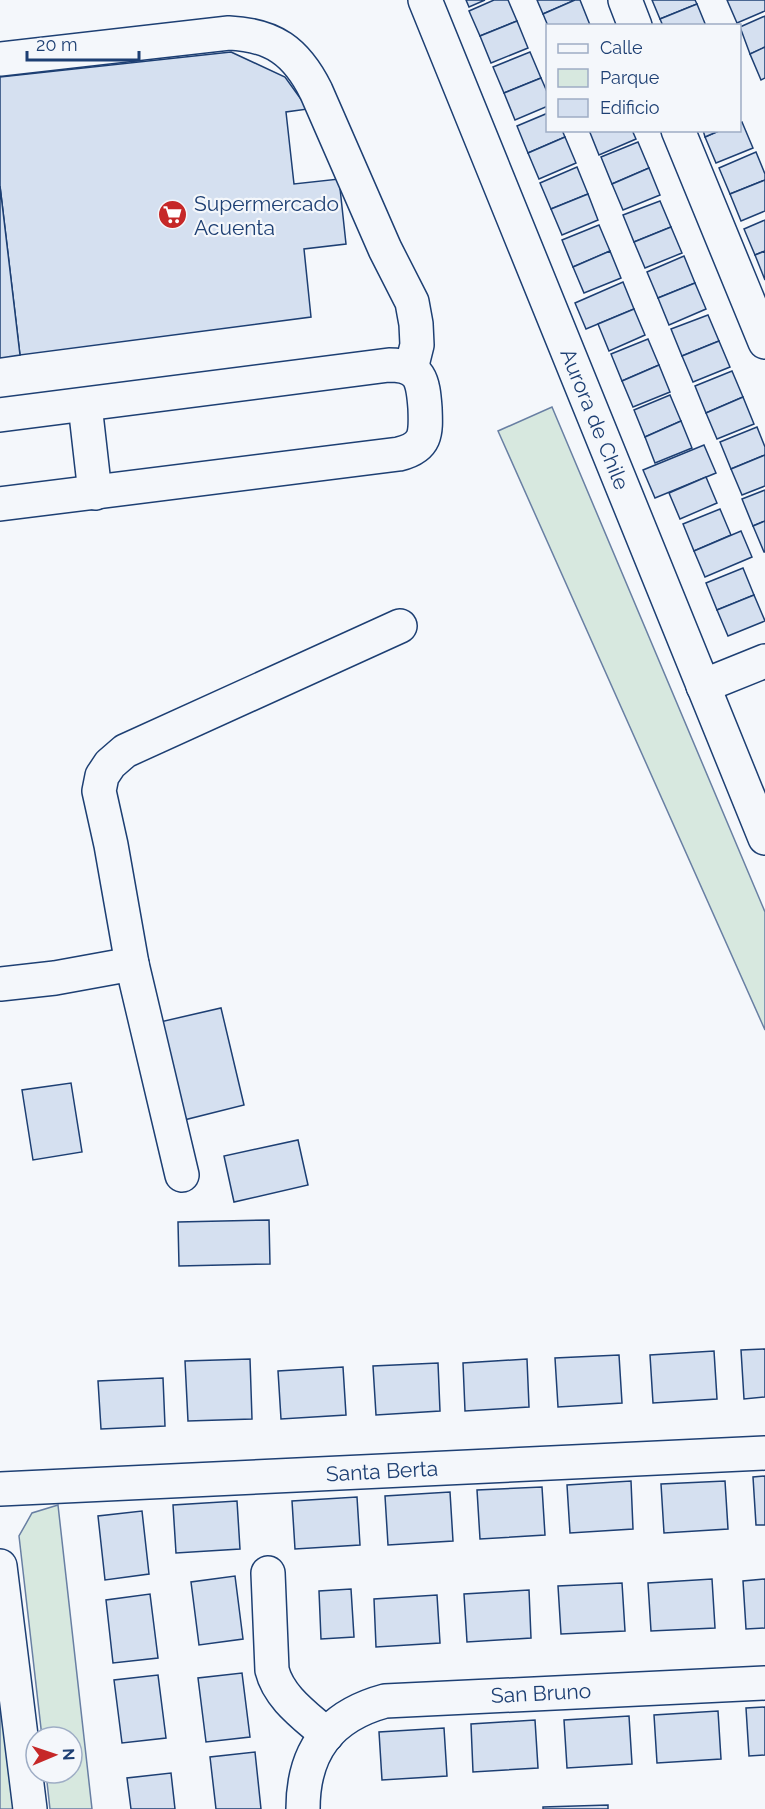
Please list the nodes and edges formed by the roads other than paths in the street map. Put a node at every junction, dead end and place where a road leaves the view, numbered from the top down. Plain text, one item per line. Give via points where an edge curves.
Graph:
1 (425, 0) edge
2 (625, 0) edge
3 (634, 24) edge
4 (0, 58) edge
5 (679, 132) edge
6 (765, 342) edge
7 (411, 369) junction
8 (85, 405) junction
9 (0, 415) edge
10 (95, 493) junction
11 (0, 504) edge
12 (400, 626) dead end
13 (765, 661) edge
14 (703, 686) junction
15 (765, 838) edge
16 (132, 964) junction
17 (0, 984) edge
18 (182, 1175) dead end
19 (765, 1453) edge
20 (0, 1489) edge
21 (0, 1566) edge
22 (268, 1574) dead end
23 (765, 1683) edge
24 (327, 1735) junction
25 (30, 1809) edge
26 (303, 1809) edge

1 - 14 street, Aurora de Chile
2 - 3 street
4 - 7 street via 228,33 264,38 281,46 307,74 412,302 417,345
5 - 6 street
7 - 8 street via 389,364
7 - 10 street via 423,386 426,430 417,447 408,452
8 - 9 street
8 - 10 street
10 - 11 street
12 - 16 street via 125,751 110,764 99,791
13 - 14 street
14 - 15 street, Aurora de Chile
16 - 17 street
16 - 18 street
19 - 20 street, Santa Berta
21 - 25 street
22 - 24 street via 275,1682
23 - 24 street, San Bruno via 385,1701 360,1709
24 - 26 street, San Bruno via 305,1777

